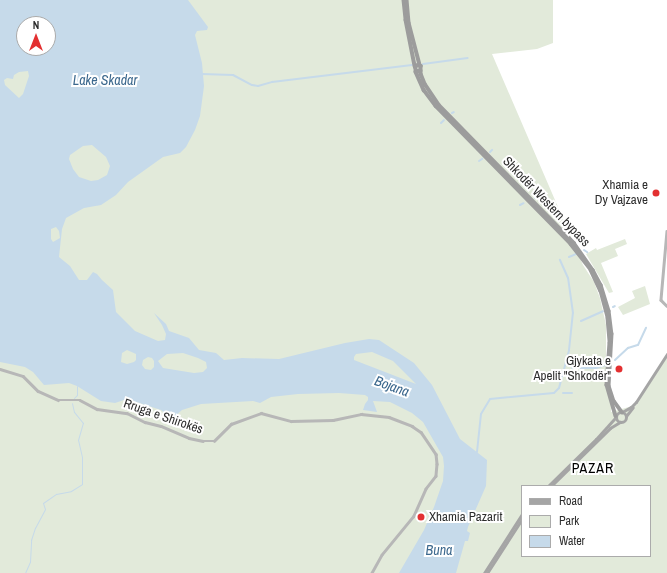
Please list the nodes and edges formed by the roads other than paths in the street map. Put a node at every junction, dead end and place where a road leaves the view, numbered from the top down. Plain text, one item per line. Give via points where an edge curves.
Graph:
1 (406, 0) edge
2 (417, 65) junction
3 (421, 71) junction
4 (416, 72) junction
5 (667, 231) edge
6 (667, 306) edge
7 (667, 354) edge
8 (667, 358) edge
9 (0, 369) edge
10 (622, 412) junction
11 (626, 416) junction
12 (616, 417) junction
13 (620, 422) junction
14 (549, 485) edge
15 (552, 485) edge
16 (521, 516) edge
17 (521, 521) edge
18 (372, 573) edge
19 (484, 573) edge
20 (487, 573) edge

1 - 2 highway, Shkodër Western bypass
2 - 3 highway, Shkodër Western bypass via 422,67
2 - 4 highway, Shkodër Western bypass via 414,69
3 - 4 highway
3 - 10 highway, Shkodër Western bypass via 426,88 439,105 574,243 596,274 608,304 612,326 610,389 616,405
4 - 12 highway, Shkodër Western bypass via 426,94 436,106 571,244 591,270 608,318 610,343 607,385
5 - 6 main road via 661,300
7 - 10 main road via 636,402
8 - 11 main road
9 - 18 main road, Rruga e Shirokës via 20,374 38,391 58,400 80,400 97,409 126,413 189,438 206,441 216,440 231,424 259,414 291,421 331,420 359,414 393,418 420,430 437,459 435,478 417,510 382,555
10 - 11 main road
10 - 12 main road via 618,412
11 - 13 main road via 624,421
12 - 13 main road
12 - 14 main road
13 - 15 main road via 610,428
16 - 19 main road
17 - 20 main road

